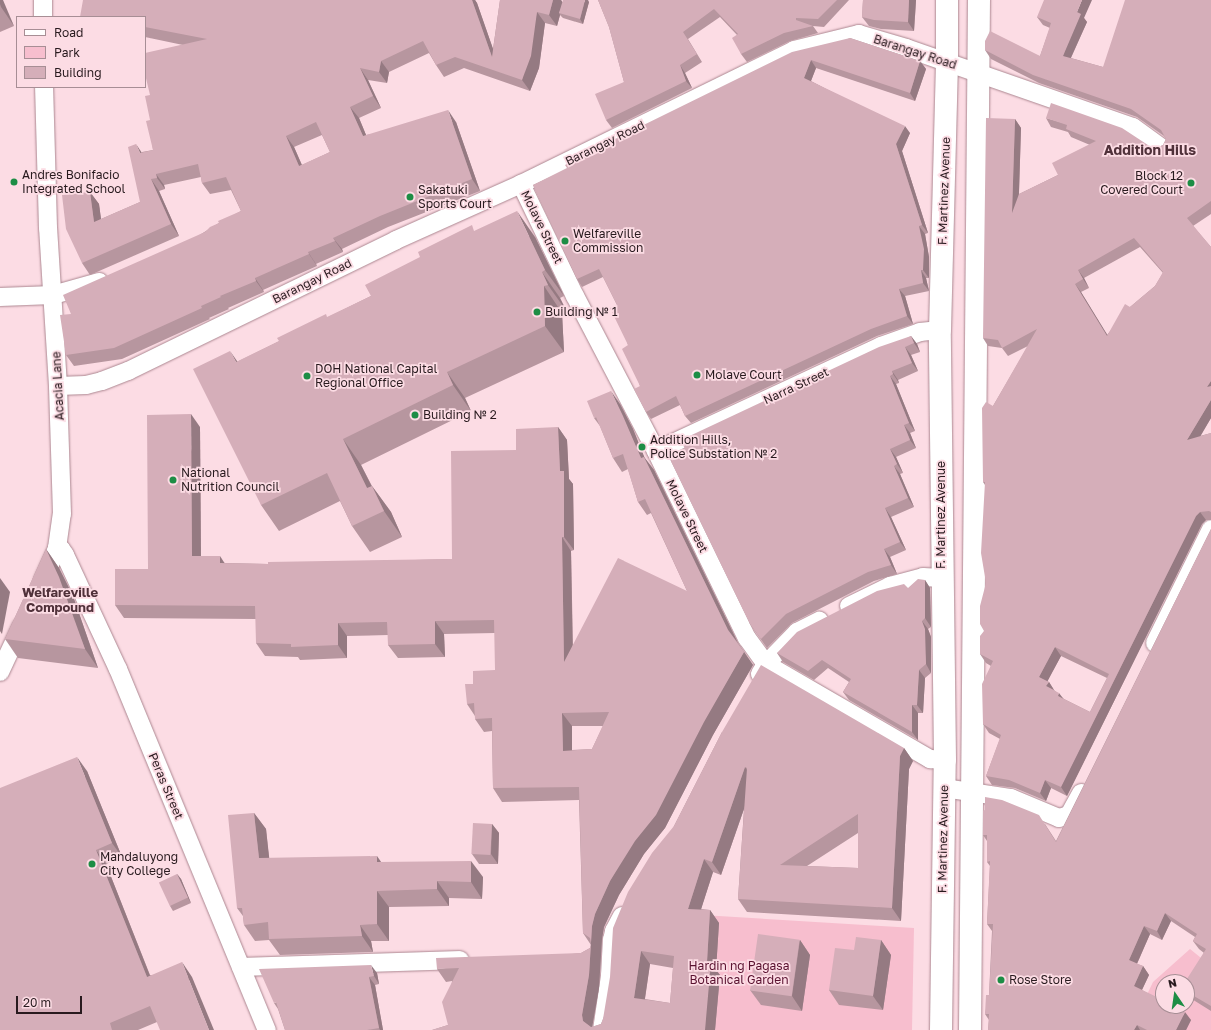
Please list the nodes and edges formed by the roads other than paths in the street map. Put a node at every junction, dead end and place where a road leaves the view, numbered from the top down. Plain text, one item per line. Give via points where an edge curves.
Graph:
1 (43, 0) edge
2 (947, 0) edge
3 (979, 0) edge
4 (43, 16) edge
5 (947, 62) junction
6 (978, 72) junction
7 (44, 88) edge
8 (1161, 147) edge
9 (521, 184) junction
10 (116, 275) edge
11 (53, 295) junction
12 (0, 297) edge
13 (940, 330) junction
14 (58, 386) junction
15 (656, 450) junction
16 (1211, 528) edge
17 (57, 548) junction
18 (942, 578) junction
19 (1148, 656) edge
20 (766, 664) junction
21 (0, 672) edge
22 (750, 691) edge
23 (944, 760) junction
24 (1090, 776) edge
25 (944, 788) junction
26 (972, 793) junction
27 (628, 900) edge
28 (479, 960) edge
29 (241, 967) junction
30 (268, 1030) edge
31 (602, 1030) edge
32 (940, 1030) edge
33 (970, 1030) edge

1 - 4 street
2 - 5 main road, F. Martinez Avenue
3 - 6 main road
5 - 6 street, Barangay Road
5 - 9 street, Barangay Road via 859,34 794,50
5 - 13 main road, F. Martinez Avenue
6 - 8 street, Barangay Road via 1133,127
6 - 26 main road
7 - 11 street, Acacia Lane via 48,228
9 - 14 street, Barangay Road via 396,240 128,371 86,385
9 - 15 street, Molave Street
10 - 11 street via 95,284
11 - 12 street
11 - 14 street, Acacia Lane
13 - 15 street, Narra Street via 920,332 882,346
13 - 18 main road, F. Martinez Avenue
14 - 17 street, Acacia Lane via 62,514
15 - 20 street, Molave Street via 747,638
16 - 19 street
17 - 21 street, Acacia Lane
17 - 29 street, Peras Street via 65,555 118,669
18 - 20 street via 923,577 879,590 797,632
18 - 23 main road, F. Martinez Avenue
20 - 22 street
20 - 23 street, Molave Street via 930,759
23 - 25 main road, F. Martinez Avenue
24 - 26 street via 1072,811 1069,815 1059,818 1011,798
25 - 26 street
25 - 32 main road, F. Martinez Avenue
26 - 33 main road
27 - 31 street via 612,940
28 - 29 street
29 - 30 street, Peras Street

